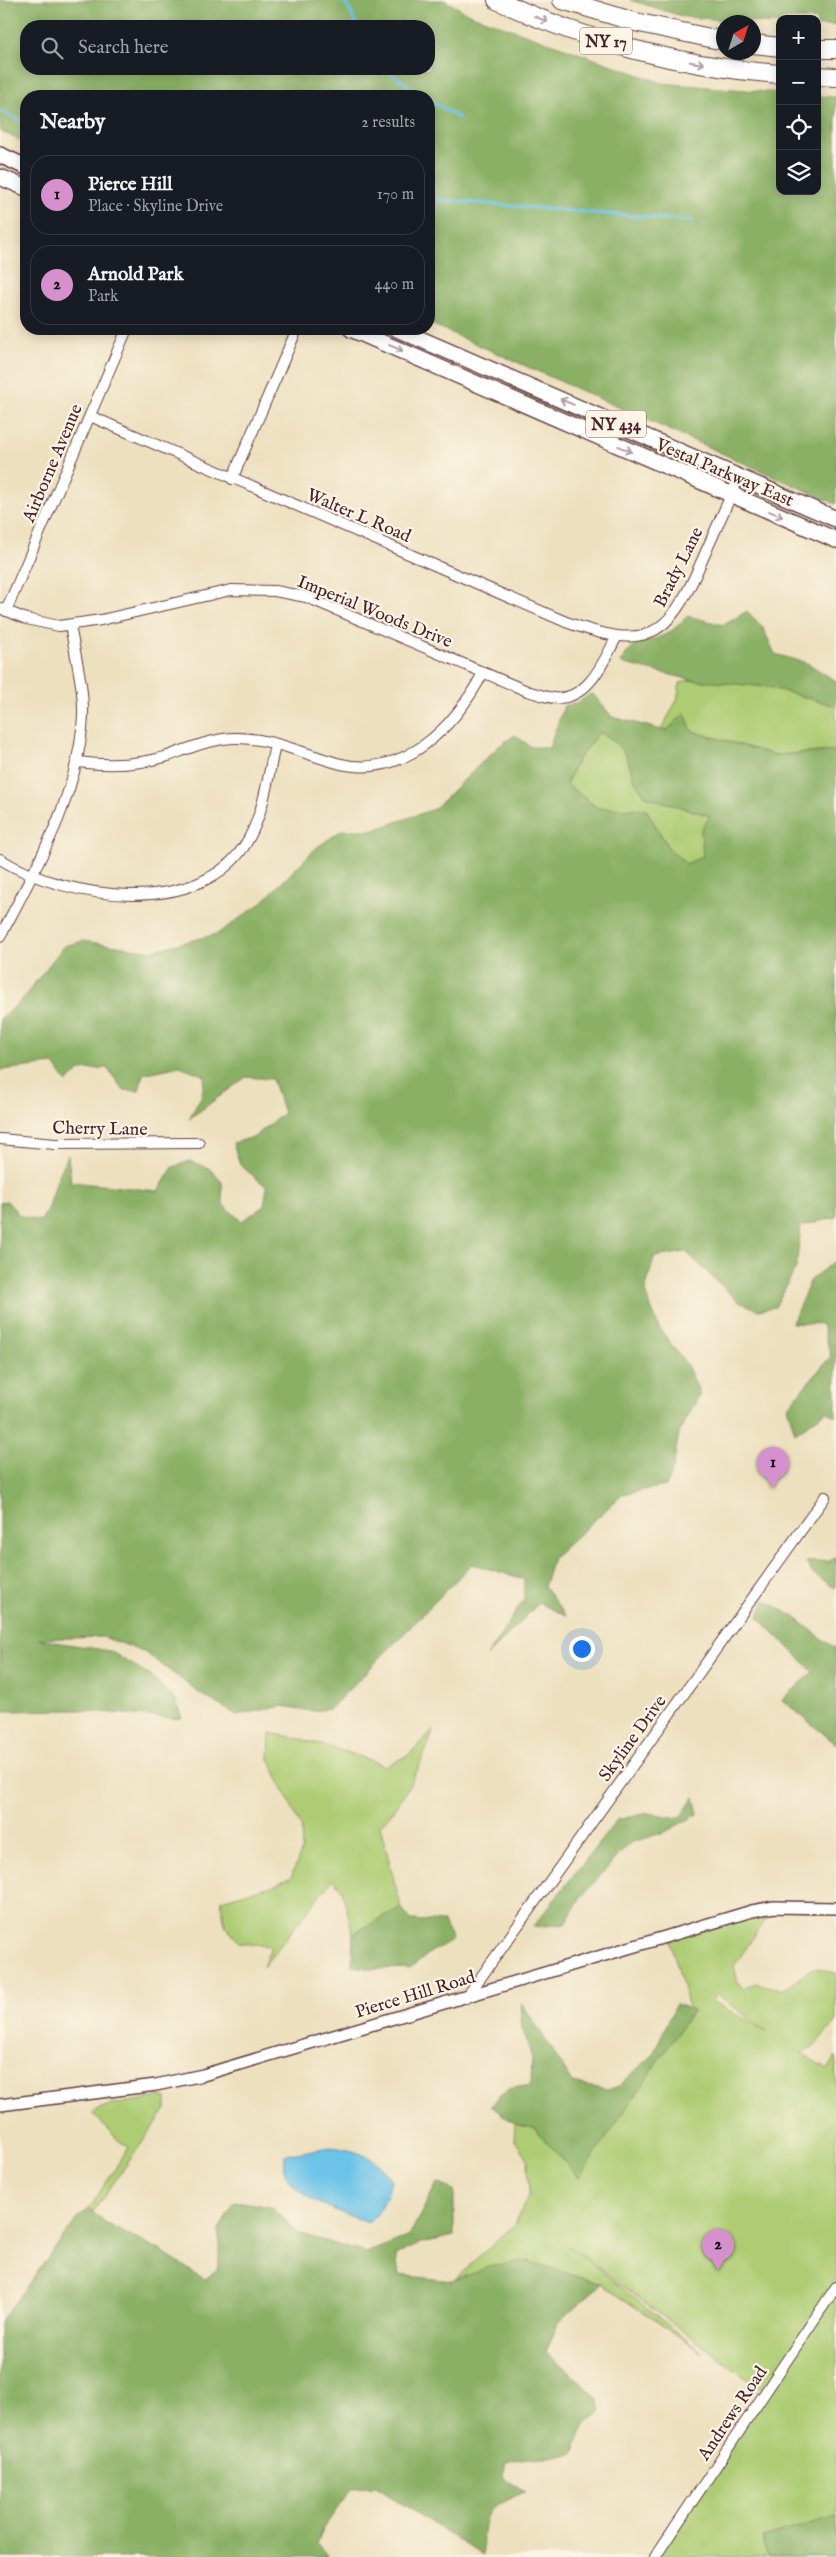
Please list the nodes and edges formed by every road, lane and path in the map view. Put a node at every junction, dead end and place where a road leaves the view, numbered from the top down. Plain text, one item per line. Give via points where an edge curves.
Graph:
1 (496, 0) edge
2 (562, 0) edge
3 (716, 39) edge
4 (761, 45) edge
5 (776, 47) edge
6 (821, 49) edge
7 (836, 49) edge
8 (776, 74) edge
9 (821, 76) edge
10 (836, 77) edge
11 (0, 154) edge
12 (20, 164) edge
13 (0, 177) edge
14 (20, 185) edge
15 (124, 335) edge
16 (294, 335) edge
17 (366, 335) edge
18 (411, 335) edge
19 (90, 416) junction
20 (739, 477) junction
21 (232, 478) junction
22 (731, 495) junction
23 (836, 519) edge
24 (836, 540) edge
25 (3, 610) edge
26 (70, 625) junction
27 (617, 636) junction
28 (483, 673) junction
29 (275, 745) junction
30 (78, 762) junction
31 (0, 859) edge
32 (31, 875) junction
33 (0, 936) edge
34 (0, 1139) edge
35 (199, 1143) dead end
36 (825, 1497) dead end
37 (836, 1908) edge
38 (466, 1998) junction
39 (0, 2105) edge
40 (836, 2287) edge
41 (655, 2557) edge

1 -> 8 highway, NY 17 via 564,28 640,51 720,67
2 - 3 highway, NY 17 via 634,22
4 - 5 highway
6 - 7 highway
9 - 10 highway
11 - 12 main road
13 - 14 main road
15 - 19 street, Airborne Avenue
16 - 21 street
17 -> 22 main road, Vestal Parkway East / NY 434
20 -> 18 main road, Vestal Parkway East / NY 434
19 - 21 street, Walter L Road
19 - 25 street, Airborne Avenue
20 - 22 street, Brady Lane
20 - 23 main road, Vestal Parkway East / NY 434
21 - 27 street, Walter L Road via 566,622
22 -> 24 main road, Vestal Parkway East / NY 434
22 - 27 street, Brady Lane via 675,614 658,629 640,635
25 - 26 street, Imperial Woods Drive via 43,624
26 - 28 street, Imperial Woods Drive via 231,590 275,590 306,597
26 - 30 street via 83,715
27 - 28 street, Imperial Woods Drive via 588,684 575,694 554,698
28 - 29 street via 451,723 429,742 394,762 340,764
29 - 30 street via 232,738 209,741 150,761 112,765
29 - 32 street via 261,806 248,840 235,858 213,876 185,888 107,894 60,885
30 - 32 street via 66,800
31 - 32 street
32 - 33 street
34 - 35 street, Cherry Lane via 55,1144
36 - 38 street, Skyline Drive
37 - 38 street, Pierce Hill Road via 774,1907 752,1911
38 - 39 street, Pierce Hill Road via 203,2075 156,2085
40 - 41 street, Andrews Road

